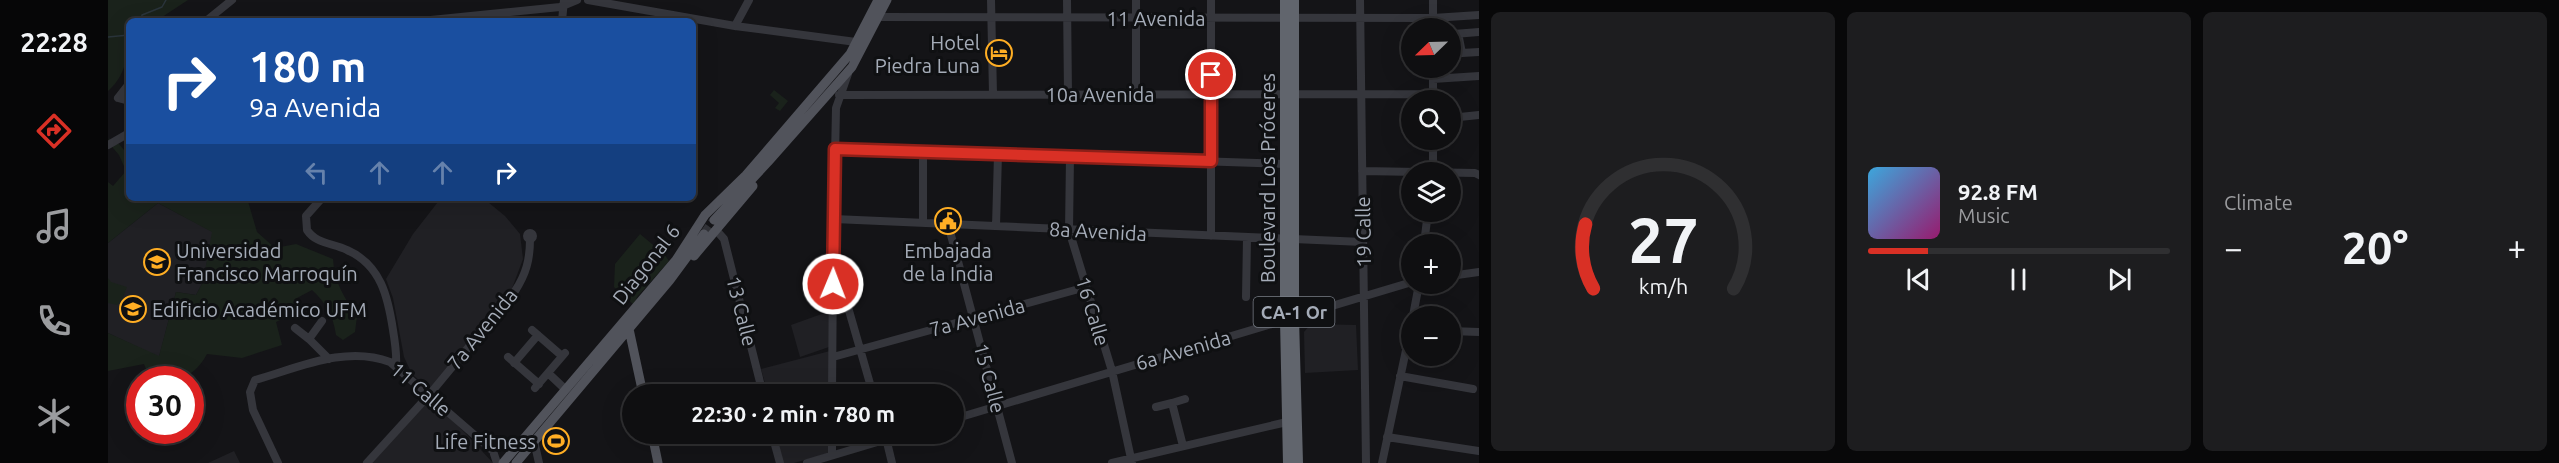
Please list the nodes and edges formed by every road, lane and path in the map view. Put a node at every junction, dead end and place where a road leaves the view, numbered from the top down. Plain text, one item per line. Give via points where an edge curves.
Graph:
1 (232, 0) edge
2 (577, 0) edge
3 (588, 0) edge
4 (749, 0) edge
5 (878, 0) edge
6 (887, 0) edge
7 (991, 0) edge
8 (1067, 0) edge
9 (1136, 0) edge
10 (1212, 0) edge
11 (1285, 0) edge
12 (1294, 0) edge
13 (1360, 0) edge
14 (1433, 0) edge
15 (565, 3) edge
16 (1479, 15) edge
17 (498, 17) edge
18 (879, 17) junction
19 (991, 17) junction
20 (210, 18) edge
21 (466, 18) edge
22 (562, 18) edge
23 (686, 18) edge
24 (1067, 18) junction
25 (1136, 18) junction
26 (1212, 18) junction
27 (1290, 18) junction
28 (1360, 18) junction
29 (1401, 18) edge
30 (1433, 18) joint
31 (696, 20) edge
32 (735, 27) junction
33 (1479, 33) edge
34 (1461, 35) edge
35 (856, 42) junction
36 (1461, 48) edge
37 (1479, 52) edge
38 (852, 67) junction
39 (1479, 76) edge
40 (1461, 77) edge
41 (1433, 78) edge
42 (126, 88) edge
43 (1434, 90) edge
44 (1210, 93) junction
45 (993, 94) junction
46 (1068, 94) junction
47 (1136, 94) junction
48 (1361, 94) junction
49 (839, 95) junction
50 (1289, 95) junction
51 (1401, 96) edge
52 (126, 101) edge
53 (1479, 115) edge
54 (1461, 116) edge
55 (126, 135) edge
56 (108, 145) edge
57 (835, 149) junction
58 (1433, 150) edge
59 (1438, 150) edge
60 (923, 152) junction
61 (998, 154) junction
62 (1433, 156) junction
63 (1070, 157) junction
64 (1211, 161) junction
65 (1433, 162) edge
66 (1286, 164) junction
67 (1362, 171) junction
68 (1401, 172) edge
69 (1461, 173) edge
70 (1479, 176) edge
71 (740, 182) junction
72 (319, 201) edge
73 (834, 219) junction
74 (924, 223) junction
75 (948, 224) junction
76 (996, 226) junction
77 (711, 230) junction
78 (1070, 230) junction
79 (1211, 236) junction
80 (1247, 238) junction
81 (530, 239) dead end
82 (1290, 240) junction
83 (1363, 242) junction
84 (1479, 272) edge
85 (1461, 274) edge
86 (836, 277) junction
87 (1401, 285) edge
88 (1086, 287) junction
89 (1246, 297) dead end
90 (1364, 297) junction
91 (848, 306) junction
92 (833, 309) junction
93 (974, 319) junction
94 (1290, 319) junction
95 (322, 321) dead end
96 (295, 328) dead end
97 (629, 329) junction
98 (1461, 331) edge
99 (1479, 332) edge
100 (309, 339) junction
101 (615, 345) junction
102 (860, 349) junction
103 (599, 350) junction
104 (633, 351) junction
105 (832, 357) junction
106 (329, 359) junction
107 (396, 366) junction
108 (1402, 366) edge
109 (1112, 371) junction
110 (548, 372) junction
111 (1400, 376) junction
112 (641, 384) edge
113 (760, 384) edge
114 (832, 384) edge
115 (870, 384) edge
116 (565, 389) junction
117 (1473, 389) dead end
118 (429, 394) junction
119 (1185, 399) dead end
120 (1172, 403) junction
121 (998, 405) junction
122 (1156, 407) dead end
123 (964, 415) edge
124 (1287, 422) junction
125 (1391, 437) junction
126 (534, 441) junction
127 (1182, 442) junction
128 (654, 444) edge
129 (775, 444) edge
130 (832, 444) edge
131 (864, 444) edge
132 (887, 444) edge
133 (1479, 451) edge
134 (832, 456) junction
135 (1131, 461) edge
136 (278, 463) edge
137 (367, 463) edge
138 (497, 463) edge
139 (502, 463) edge
140 (516, 463) edge
141 (539, 463) edge
142 (658, 463) edge
143 (780, 463) edge
144 (807, 463) edge
145 (892, 463) edge
146 (1012, 463) edge
147 (1112, 463) edge
148 (1288, 463) edge
149 (1298, 463) edge
150 (1365, 463) edge
151 (1382, 463) edge

1 - 20 street
2 - 15 street
3 - 23 street
4 - 32 street
5 - 35 main road, Diagonal 6
6 - 18 main road
7 - 19 street
8 - 24 street
9 - 25 street
10 - 26 street
11 - 27 highway, Boulevard Los Próceres / CA-1 Or
12 - 27 highway, Boulevard Los Próceres / CA-1 Or
13 - 28 street, 19 Calle
14 - 30 street
15 - 17 street
15 - 22 street
16 - 30 street, 11 Avenida
17 - 21 street
18 - 19 street, 11 Avenida
18 - 38 main road
19 - 24 street, 11 Avenida
19 - 45 street
24 - 25 street, 11 Avenida
24 - 46 street
25 - 26 street, 11 Avenida
25 - 47 street
26 - 27 street, 11 Avenida
26 - 44 street
27 - 28 street, 11 Avenida
27 - 50 highway, Boulevard Los Próceres / CA-1 Or
28 - 29 street, 11 Avenida
28 - 48 street, 19 Calle
31 - 32 street
32 - 35 street
33 - 34 street
35 - 71 main road, Diagonal 6
36 - 37 street via 1462,53
38 - 49 street
38 - 77 main road via 768,162 767,170
39 - 40 street
41 - 43 street
42 - 52 street via 118,98
44 - 47 street, 10a Avenida
44 - 50 street, 10a Avenida
44 - 64 street
45 - 46 street, 10a Avenida
45 - 49 street, 10a Avenida
46 - 47 street, 10a Avenida
48 - 50 street, 10a Avenida
48 - 51 street, 10a Avenida
48 - 67 street, 19 Calle
49 - 57 street
50 - 66 highway, Boulevard Los Próceres / CA-1 Or
50 - 82 highway, Boulevard Los Próceres / CA-1 Or
53 - 54 street
55 - 56 street
57 - 60 street
57 - 73 street
58 - 62 street
59 - 62 street
60 - 61 street
60 - 74 street
61 - 63 street
61 - 76 street
62 - 65 street
63 - 64 street
63 - 78 street, 16 Calle
64 - 66 street
64 - 79 street
66 - 82 highway, Boulevard Los Próceres / CA-1 Or
67 - 68 street
67 - 83 street, 19 Calle
69 - 70 street
71 - 77 main road via 707,219
71 - 103 main road, Diagonal 6 via 705,215 675,261
72 - 107 street via 306,216 307,230 316,240 349,250 371,267 381,281 388,299
73 - 74 street, 8a Avenida
73 - 86 street
74 - 75 street, 8a Avenida
75 - 76 street, 8a Avenida
75 - 93 street, 15 Calle
76 - 78 street, 8a Avenida
77 - 97 main road, Diagonal 6 via 681,272
77 - 113 street, 13 Calle via 724,239
78 - 79 street, 8a Avenida
78 - 88 street, 16 Calle
79 - 80 street, 8a Avenida
80 - 82 street, 8a Avenida
80 - 89 street
81 - 118 street, 7a Avenida via 526,274 515,291
82 - 83 street, 8a Avenida
82 - 94 highway, Boulevard Los Próceres / CA-1 Or
83 - 90 street, 19 Calle
84 - 85 street
86 - 91 street
86 - 92 street
87 - 90 street, 6a Avenida
88 - 93 street, 7a Avenida
88 - 109 street, 16 Calle
90 - 94 street, 6a Avenida
90 - 150 street, 19 Calle
91 - 92 street via 839,302
91 - 102 street
92 - 105 street
93 - 102 street, 7a Avenida
93 - 121 street, 15 Calle
94 - 109 street, 6a Avenida
94 - 124 highway, Boulevard Los Próceres / CA-1 Or
94 - 149 highway, Boulevard Los Próceres / CA-1 Or
95 - 100 street via 312,328
96 - 100 street
97 - 101 main road, Diagonal 6
97 - 104 main road
98 - 99 street
100 - 106 street
101 - 103 main road
101 - 104 main road via 626,342
101 - 126 main road, Diagonal 6
102 - 105 street, 7a Avenida
102 - 115 street
103 - 116 main road, Diagonal 6
104 - 112 main road
105 - 114 street
106 - 107 street, 11 Calle via 368,355
106 - 136 street, 11 Calle via 255,380 250,392 253,410
107 - 118 street, 11 Calle
108 - 111 street
109 - 121 street, 6a Avenida
109 - 135 street, 16 Calle
110 - 110 street via 564,355 535,333 511,360 537,386
110 - 116 street
111 - 117 street
111 - 125 street
116 - 139 main road, Diagonal 6
118 - 137 street, 7a Avenida
118 - 138 street, 11 Calle via 493,451
119 - 120 street
120 - 122 street
120 - 127 street
121 - 123 street, 6a Avenida
121 - 146 street, 15 Calle
124 - 127 street
124 - 148 highway, Boulevard Los Próceres / CA-1 Or
125 - 133 street
125 - 151 street
126 - 140 main road, Diagonal 6
126 - 141 street
127 - 135 street
128 - 142 main road
129 - 143 street
130 - 134 street
131 - 134 street
132 - 145 street
134 - 144 street
135 - 147 street

